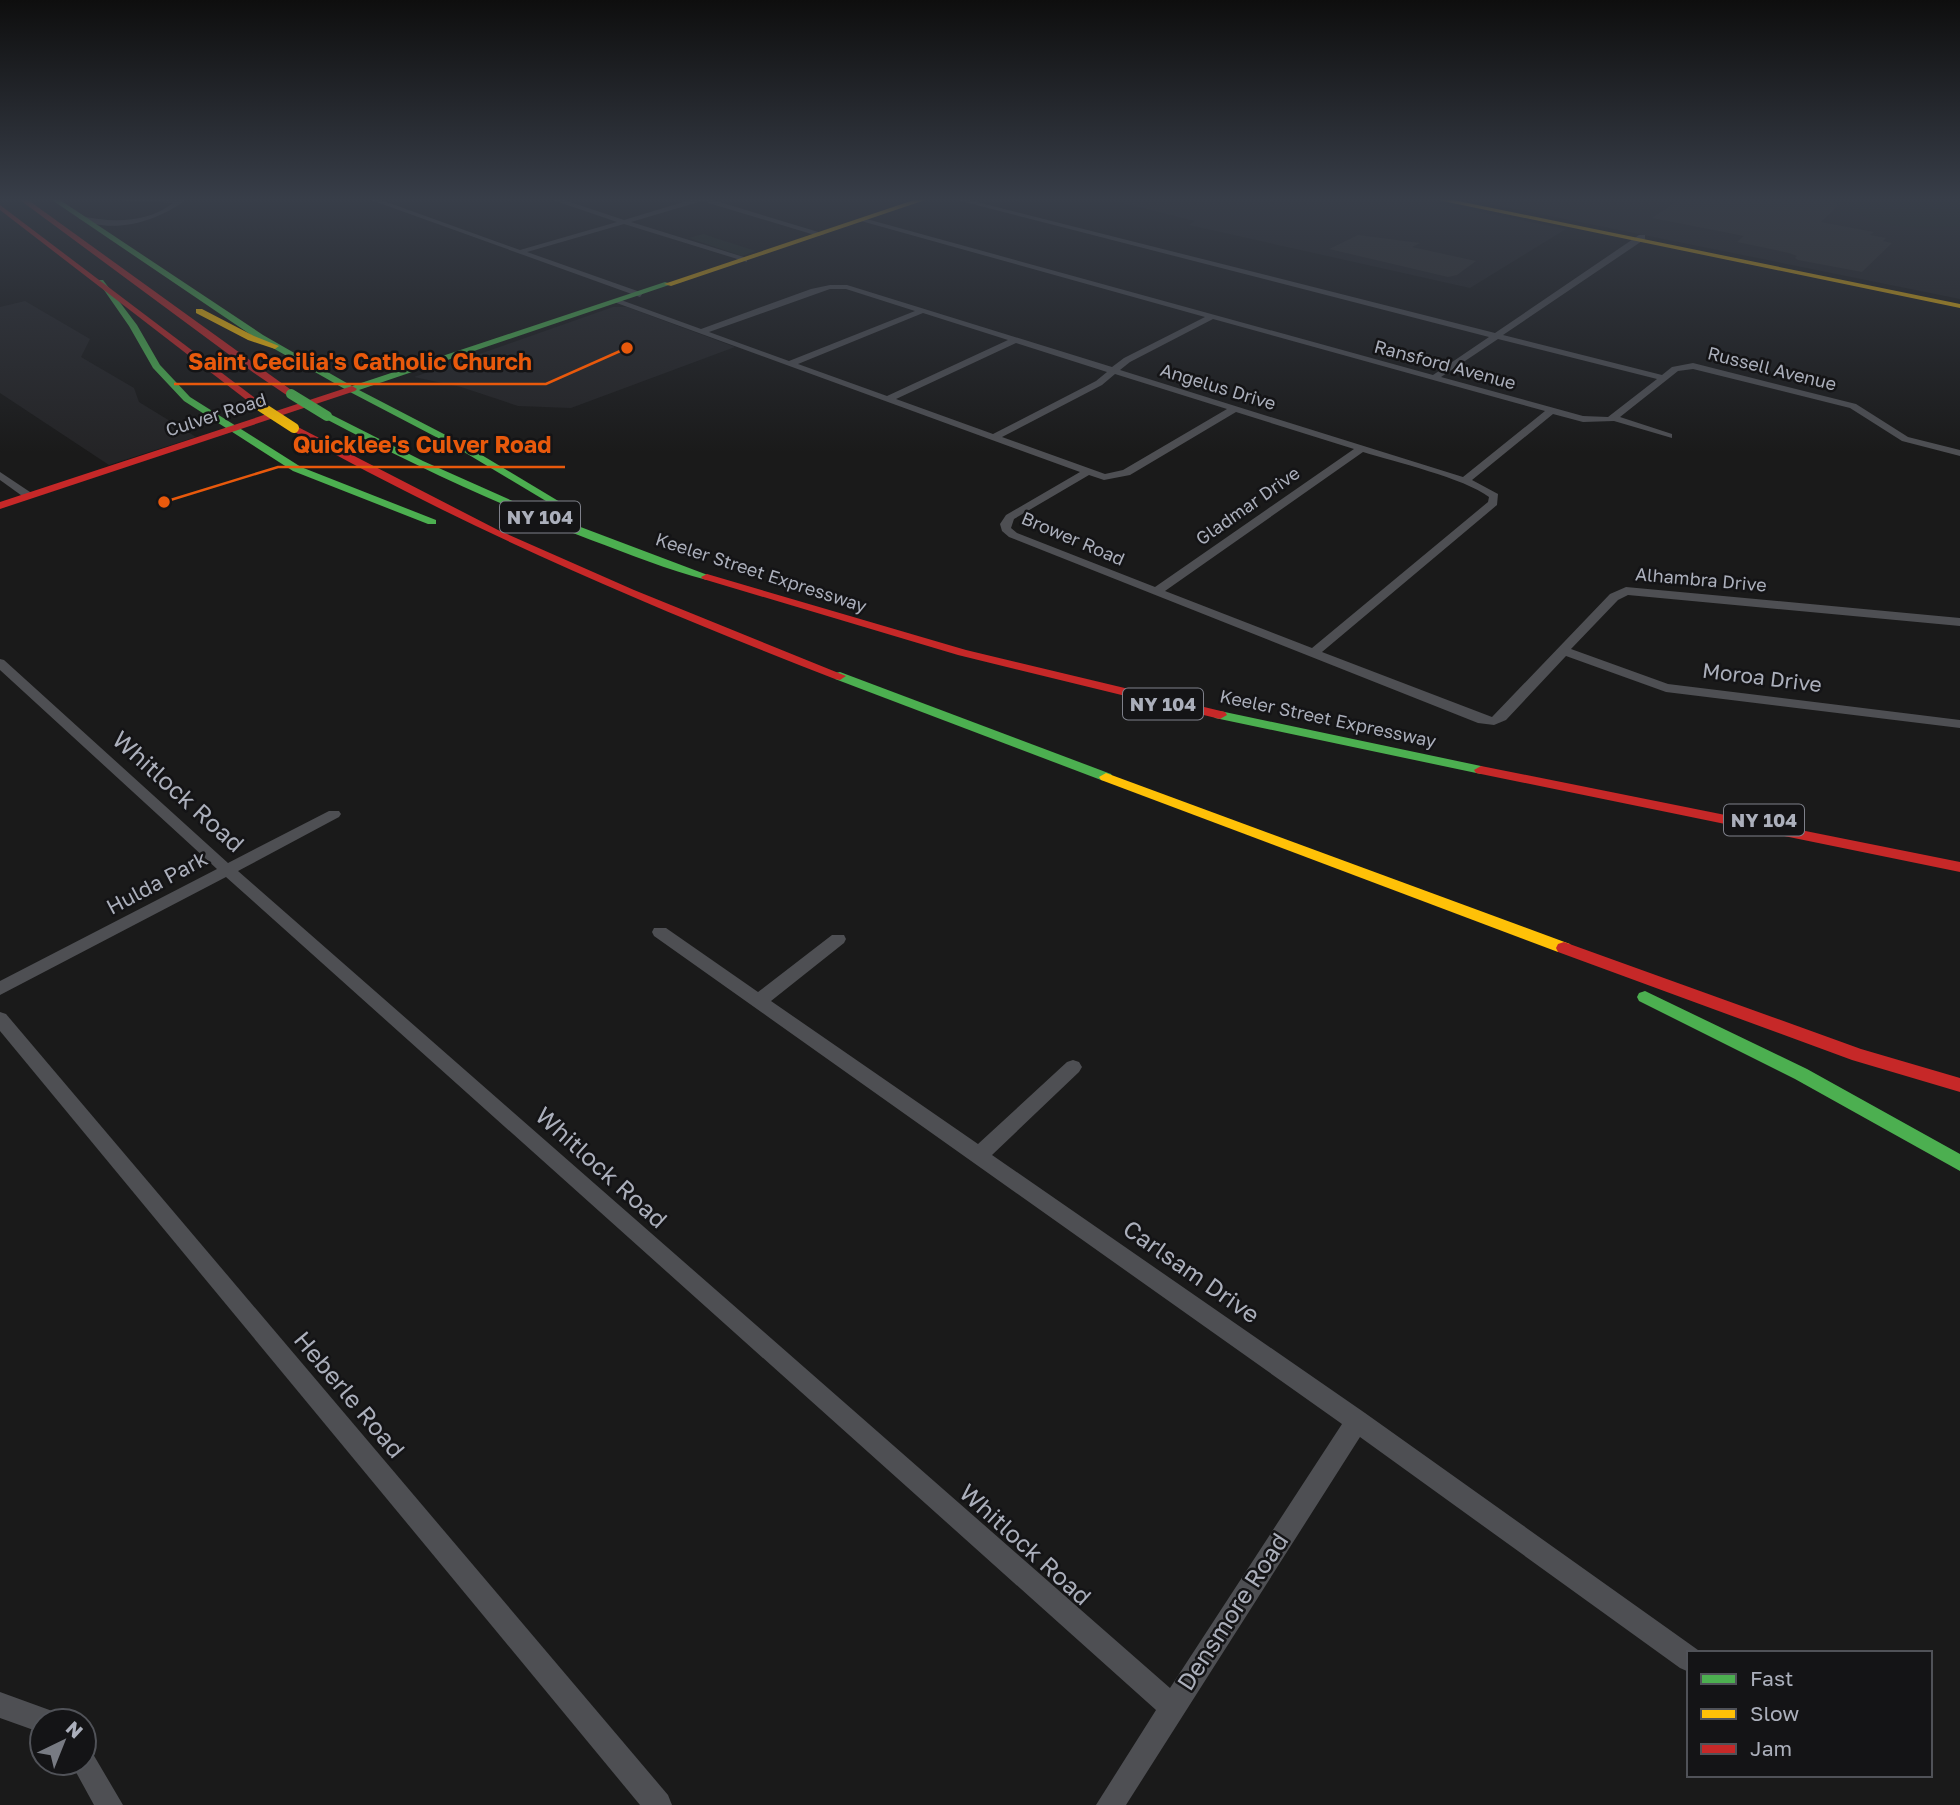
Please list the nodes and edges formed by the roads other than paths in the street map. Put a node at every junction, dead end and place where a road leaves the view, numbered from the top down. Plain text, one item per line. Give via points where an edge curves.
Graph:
1 (102, 284) edge
2 (103, 284) edge
3 (140, 284) edge
4 (150, 284) edge
5 (182, 284) edge
6 (609, 284) edge
7 (672, 284) edge
8 (1093, 284) edge
9 (1293, 284) edge
10 (1573, 284) edge
11 (1863, 284) edge
12 (640, 295) junction
13 (618, 302) junction
14 (1960, 304) edge
15 (922, 311) junction
16 (1211, 317) junction
17 (701, 332) junction
18 (1497, 336) junction
19 (1015, 340) junction
20 (275, 346) junction
21 (789, 364) junction
22 (1113, 371) junction
23 (1434, 378) junction
24 (1663, 378) junction
25 (353, 390) junction
26 (886, 400) junction
27 (1235, 409) junction
28 (1552, 411) junction
29 (1614, 418) junction
30 (233, 430) junction
31 (1669, 436) dead end
32 (992, 438) junction
33 (1361, 449) junction
34 (1960, 453) edge
35 (1087, 472) junction
36 (0, 475) edge
37 (1465, 481) junction
38 (29, 496) junction
39 (0, 506) edge
40 (1155, 592) junction
41 (763, 595) junction
42 (659, 606) junction
43 (1960, 622) edge
44 (1564, 651) junction
45 (1312, 653) junction
46 (0, 663) edge
47 (1494, 721) joint
48 (1960, 724) edge
49 (1569, 787) junction
50 (334, 814) dead end
51 (1283, 845) junction
52 (1940, 846) dead end
53 (1960, 867) edge
54 (227, 870) junction
55 (660, 932) dead end
56 (838, 939) dead end
57 (0, 989) edge
58 (759, 1001) junction
59 (0, 1019) edge
60 (1073, 1067) dead end
61 (1960, 1085) edge
62 (978, 1156) junction
63 (1960, 1163) edge
64 (1357, 1421) junction
65 (1687, 1658) edge
66 (0, 1705) edge
67 (1172, 1707) junction
68 (28, 1715) edge
69 (92, 1777) edge
70 (109, 1805) edge
71 (658, 1805) edge
72 (1111, 1805) edge

1 - 30 main road via 171,384
2 - 42 main road, NY 104, bridge via 294,428 448,512
3 - 41 main road, Keeler Street Expressway / NY 104, bridge via 291,394 423,465 620,548
4 - 20 main road
5 - 20 main road
6 - 12 street
7 - 12 main road, Culver Road
8 - 16 street, Ransford Avenue
9 - 18 street
10 - 18 street
11 - 14 main road
12 - 13 main road, Culver Road
13 - 17 street
13 - 25 main road, Culver Road
15 - 17 street, Angelus Drive via 847,287 830,287
15 - 19 street, Angelus Drive
15 - 21 street
16 - 22 street
16 - 23 street, Ransford Avenue
17 - 21 street
18 - 23 street
18 - 24 street
19 - 22 street, Angelus Drive
19 - 26 street
20 - 25 main road
21 - 26 street
22 - 27 street, Angelus Drive
22 - 32 street via 1099,383
23 - 28 street, Ransford Avenue
24 - 29 street
24 - 34 street, Russell Avenue via 1687,366 1731,375 1853,406 1905,439
25 - 30 main road, Culver Road
25 - 41 main road via 462,447 600,529
26 - 32 street
27 - 33 street, Angelus Drive
27 - 35 street via 1126,473 1104,477
28 - 29 street, Ransford Avenue via 1591,421
28 - 37 street
29 - 31 street, Ransford Avenue
30 - 38 main road, Culver Road
30 - 42 main road via 323,481
32 - 35 street
33 - 37 street, Angelus Drive
33 - 40 street, Gladmar Drive
35 - 40 street, Brower Road via 1010,517 1006,529
36 - 38 street
37 - 45 street, Angelus Drive via 1490,492 1493,503
38 - 39 main road, Culver Road
40 - 45 street, Brower Road
41 - 49 main road, Keeler Street Expressway / NY 104 via 942,648 1146,700
42 - 51 main road, NY 104
43 - 44 street, Alhambra Drive via 1635,590 1614,597
44 - 47 street, Alhambra Drive
44 - 48 street, Moroa Drive via 1666,688
45 - 47 street, Brower Road via 1473,718
46 - 54 street, Whitlock Road
49 - 52 main road, NY 104
49 - 53 main road
50 - 54 street, Hulda Park
51 - 61 main road, NY 104 via 1780,1027
51 - 63 main road via 1629,989 1789,1067
54 - 57 street, Hulda Park
54 - 67 street, Whitlock Road
55 - 58 street, Carlsam Drive
56 - 58 street
58 - 62 street, Carlsam Drive
59 - 71 street, Heberle Road
60 - 62 street
62 - 64 street, Carlsam Drive
64 - 65 street, Carlsam Drive
64 - 67 street, Densmore Road
66 - 68 street
67 - 72 street, Densmore Road
69 - 70 street

